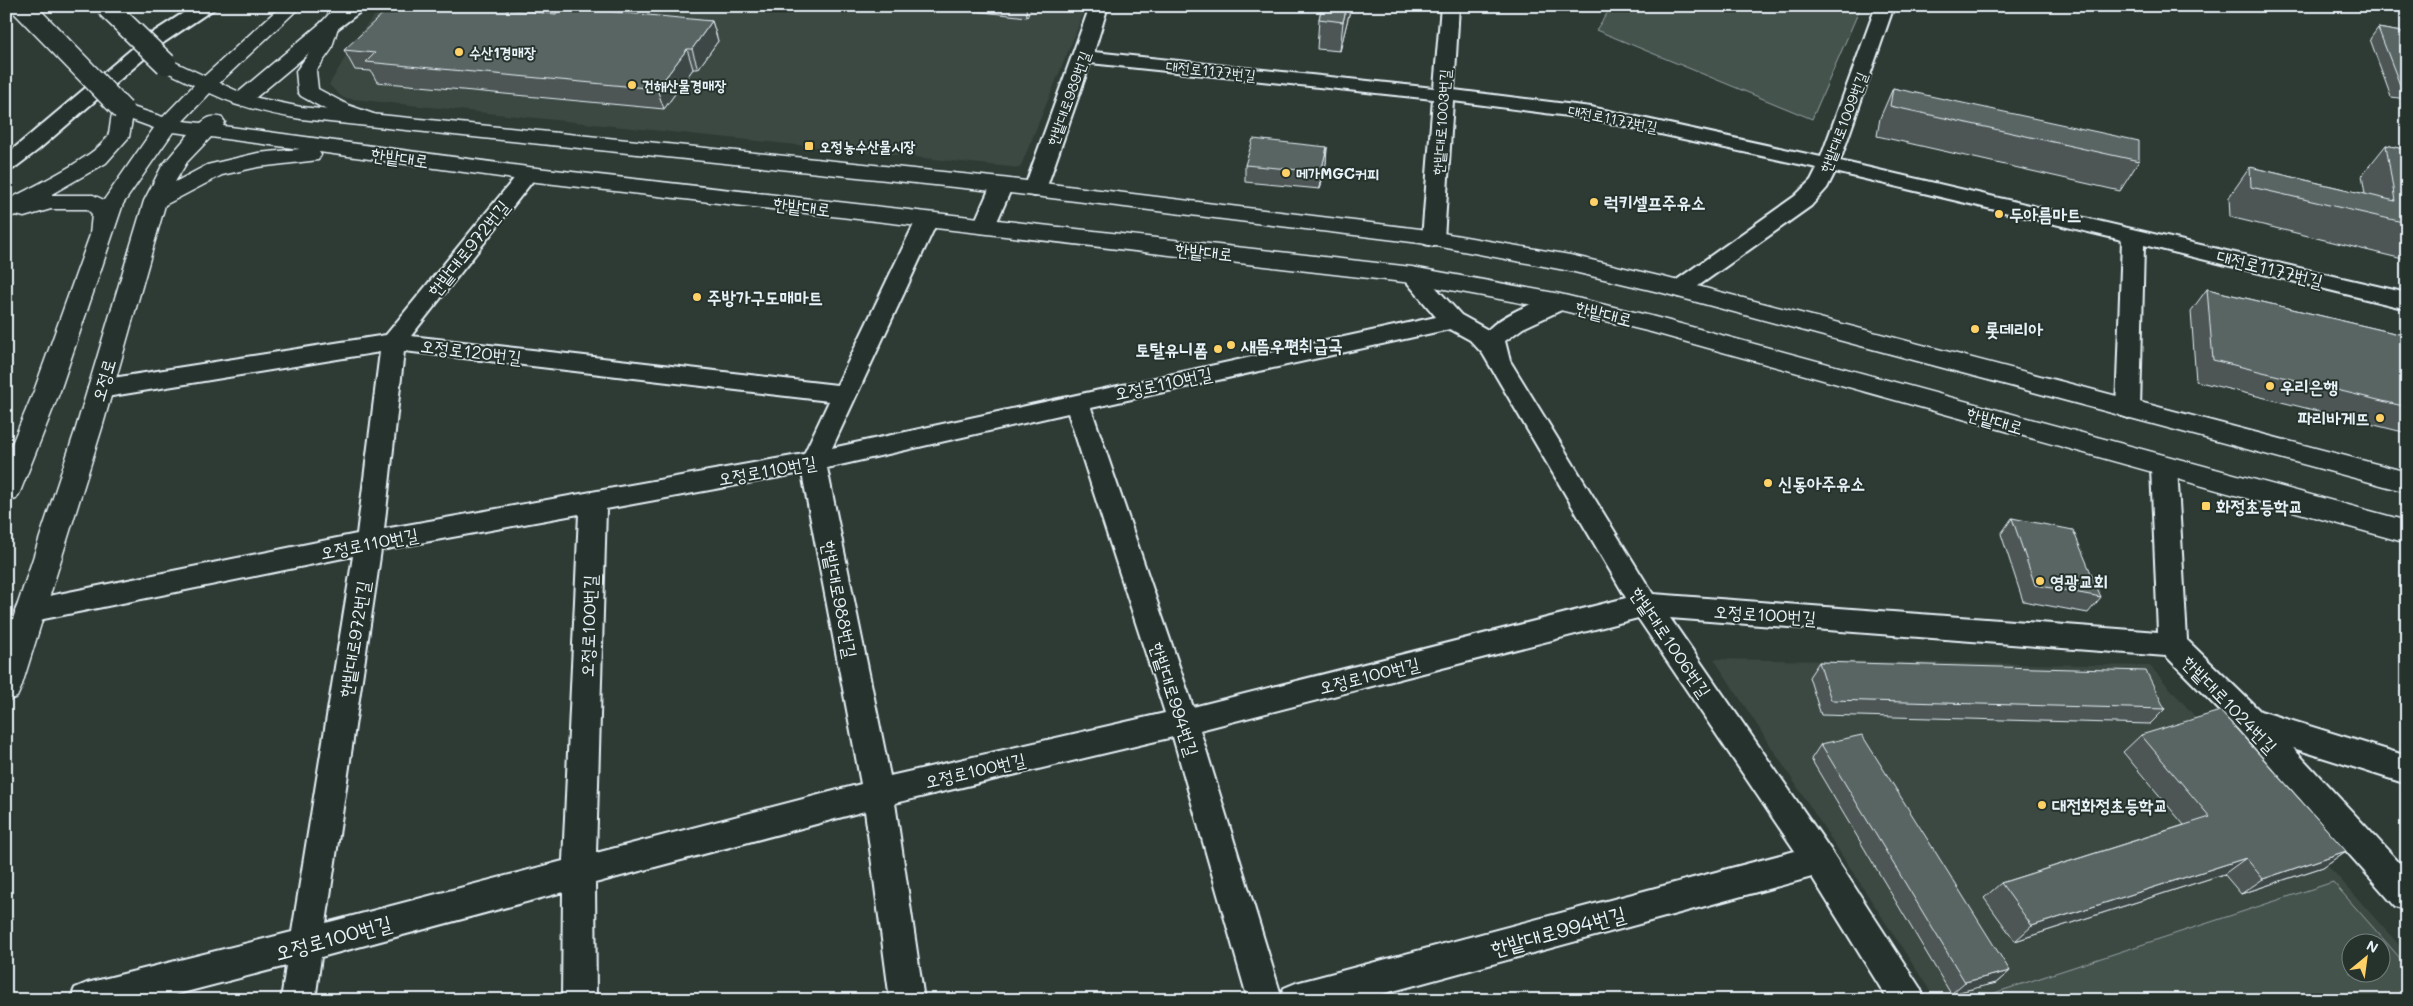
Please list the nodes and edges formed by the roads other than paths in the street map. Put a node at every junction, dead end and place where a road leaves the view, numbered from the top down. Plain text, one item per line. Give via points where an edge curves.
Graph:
1 (22, 6) edge
2 (106, 6) edge
3 (180, 6) edge
4 (209, 6) edge
5 (292, 6) edge
6 (347, 6) edge
7 (359, 6) edge
8 (1098, 6) edge
9 (1450, 6) edge
10 (1885, 6) edge
11 (329, 26) junction
12 (156, 39) junction
13 (1083, 57) junction
14 (207, 84) junction
15 (1442, 94) junction
16 (241, 100) junction
17 (123, 110) junction
18 (375, 121) junction
19 (167, 125) junction
20 (206, 130) junction
21 (354, 150) junction
22 (1830, 164) junction
23 (6, 165) edge
24 (528, 174) junction
25 (1002, 185) junction
26 (1035, 189) junction
27 (155, 200) junction
28 (112, 204) junction
29 (6, 211) edge
30 (6, 216) edge
31 (927, 220) junction
32 (984, 226) junction
33 (2134, 235) junction
34 (1433, 239) junction
35 (100, 242) junction
36 (1412, 275) junction
37 (1679, 289) junction
38 (2407, 301) edge
39 (1560, 302) junction
40 (1453, 321) junction
41 (393, 342) junction
42 (1493, 350) junction
43 (100, 389) junction
44 (843, 394) junction
45 (1077, 402) junction
46 (2128, 409) junction
47 (813, 462) junction
48 (2164, 467) junction
49 (2407, 482) edge
50 (6, 492) edge
51 (593, 500) junction
52 (2407, 532) edge
53 (369, 542) junction
54 (1645, 605) junction
55 (30, 611) junction
56 (2173, 646) junction
57 (6, 688) edge
58 (2249, 720) junction
59 (1183, 722) junction
60 (2407, 770) edge
61 (878, 793) junction
62 (1819, 860) junction
63 (579, 872) junction
64 (2407, 895) edge
65 (306, 945) junction
66 (87, 1000) edge
67 (298, 1000) edge
68 (578, 1000) edge
69 (907, 1000) edge
70 (1265, 1000) edge
71 (1296, 1000) edge
72 (1908, 1000) edge

1 - 17 main road, 한밭대로, bridge
2 - 14 main road, 한밭대로, bridge via 166,64
3 - 12 street
4 - 12 street via 184,17
5 - 14 main road
6 - 11 main road
7 - 11 street
8 - 13 street, 한밭대로989번길
9 - 15 street, 한밭대로1003번길
10 - 22 street, 한밭대로1009번길
11 - 16 main road
11 - 18 main road via 321,50 306,71 308,92
12 - 23 street
13 - 15 street, 대전로1177번길
13 - 26 street, 한밭대로989번길
14 - 16 main road, 한밭대로
14 - 19 main road
15 - 22 street, 대전로1177번길 via 1591,112
15 - 34 street, 한밭대로1003번길
16 - 18 main road, 한밭대로 via 293,111
16 - 20 main road, 오정로
17 - 19 main road, 한밭대로
17 - 28 main road via 129,152 116,178
17 - 29 main road via 118,137 98,158
18 - 25 main road, 한밭대로
19 - 20 main road, 한밭대로
19 - 28 main road
20 - 21 main road, 한밭대로
20 - 27 main road, 오정로 via 170,167
21 - 24 main road, 한밭대로
21 - 27 main road via 258,160 215,170
22 - 33 street, 대전로1177번길
22 - 37 street, 한밭대로1009번길 via 1820,183 1803,201
24 - 31 main road, 한밭대로
24 - 41 street, 한밭대로972번길
25 - 26 main road, 한밭대로
25 - 32 street
26 - 34 main road, 한밭대로
27 - 43 main road, 오정로
28 - 35 main road
30 - 35 main road via 50,202 93,202 103,212
31 - 32 main road, 한밭대로
31 - 44 street
32 - 36 main road, 한밭대로
33 - 38 street, 대전로1177번길
33 - 46 street
34 - 37 main road, 한밭대로 via 1570,263
35 - 50 main road via 47,391
36 - 39 main road, 한밭대로
36 - 40 street
37 - 46 main road, 한밭대로
39 - 42 street via 1507,326 1494,339
39 - 48 main road, 한밭대로 via 1651,324
40 - 42 street via 1478,334
40 - 45 street, 오정로110번길
41 - 43 street, 오정로120번길
41 - 44 street, 오정로120번길
41 - 53 street, 한밭대로972번길
42 - 54 street, 한밭대로1006번길
43 - 55 main road, 오정로
44 - 47 street
45 - 47 street, 오정로110번길
45 - 59 street, 한밭대로994번길
46 - 49 main road, 한밭대로
47 - 51 street, 오정로110번길
47 - 61 street, 한밭대로988번길
48 - 52 main road, 한밭대로
48 - 56 street, 한밭대로1024번길
51 - 53 street, 오정로110번길
51 - 63 street, 오정로100번길
53 - 55 street, 오정로110번길
53 - 65 street, 한밭대로972번길
54 - 56 street, 오정로100번길
54 - 59 street, 오정로100번길
54 - 62 street, 한밭대로1006번길
55 - 57 main road, 오정로
56 - 58 street, 한밭대로1024번길
58 - 60 street
58 - 64 street, 한밭대로1024번길
59 - 61 street, 오정로100번길
59 - 70 street, 한밭대로994번길
61 - 63 street, 오정로100번길
61 - 69 street, 한밭대로988번길
62 - 71 street, 한밭대로994번길
62 - 72 street, 한밭대로1006번길
63 - 65 street, 오정로100번길
63 - 68 street
65 - 66 street, 오정로100번길
65 - 67 street, 한밭대로972번길

